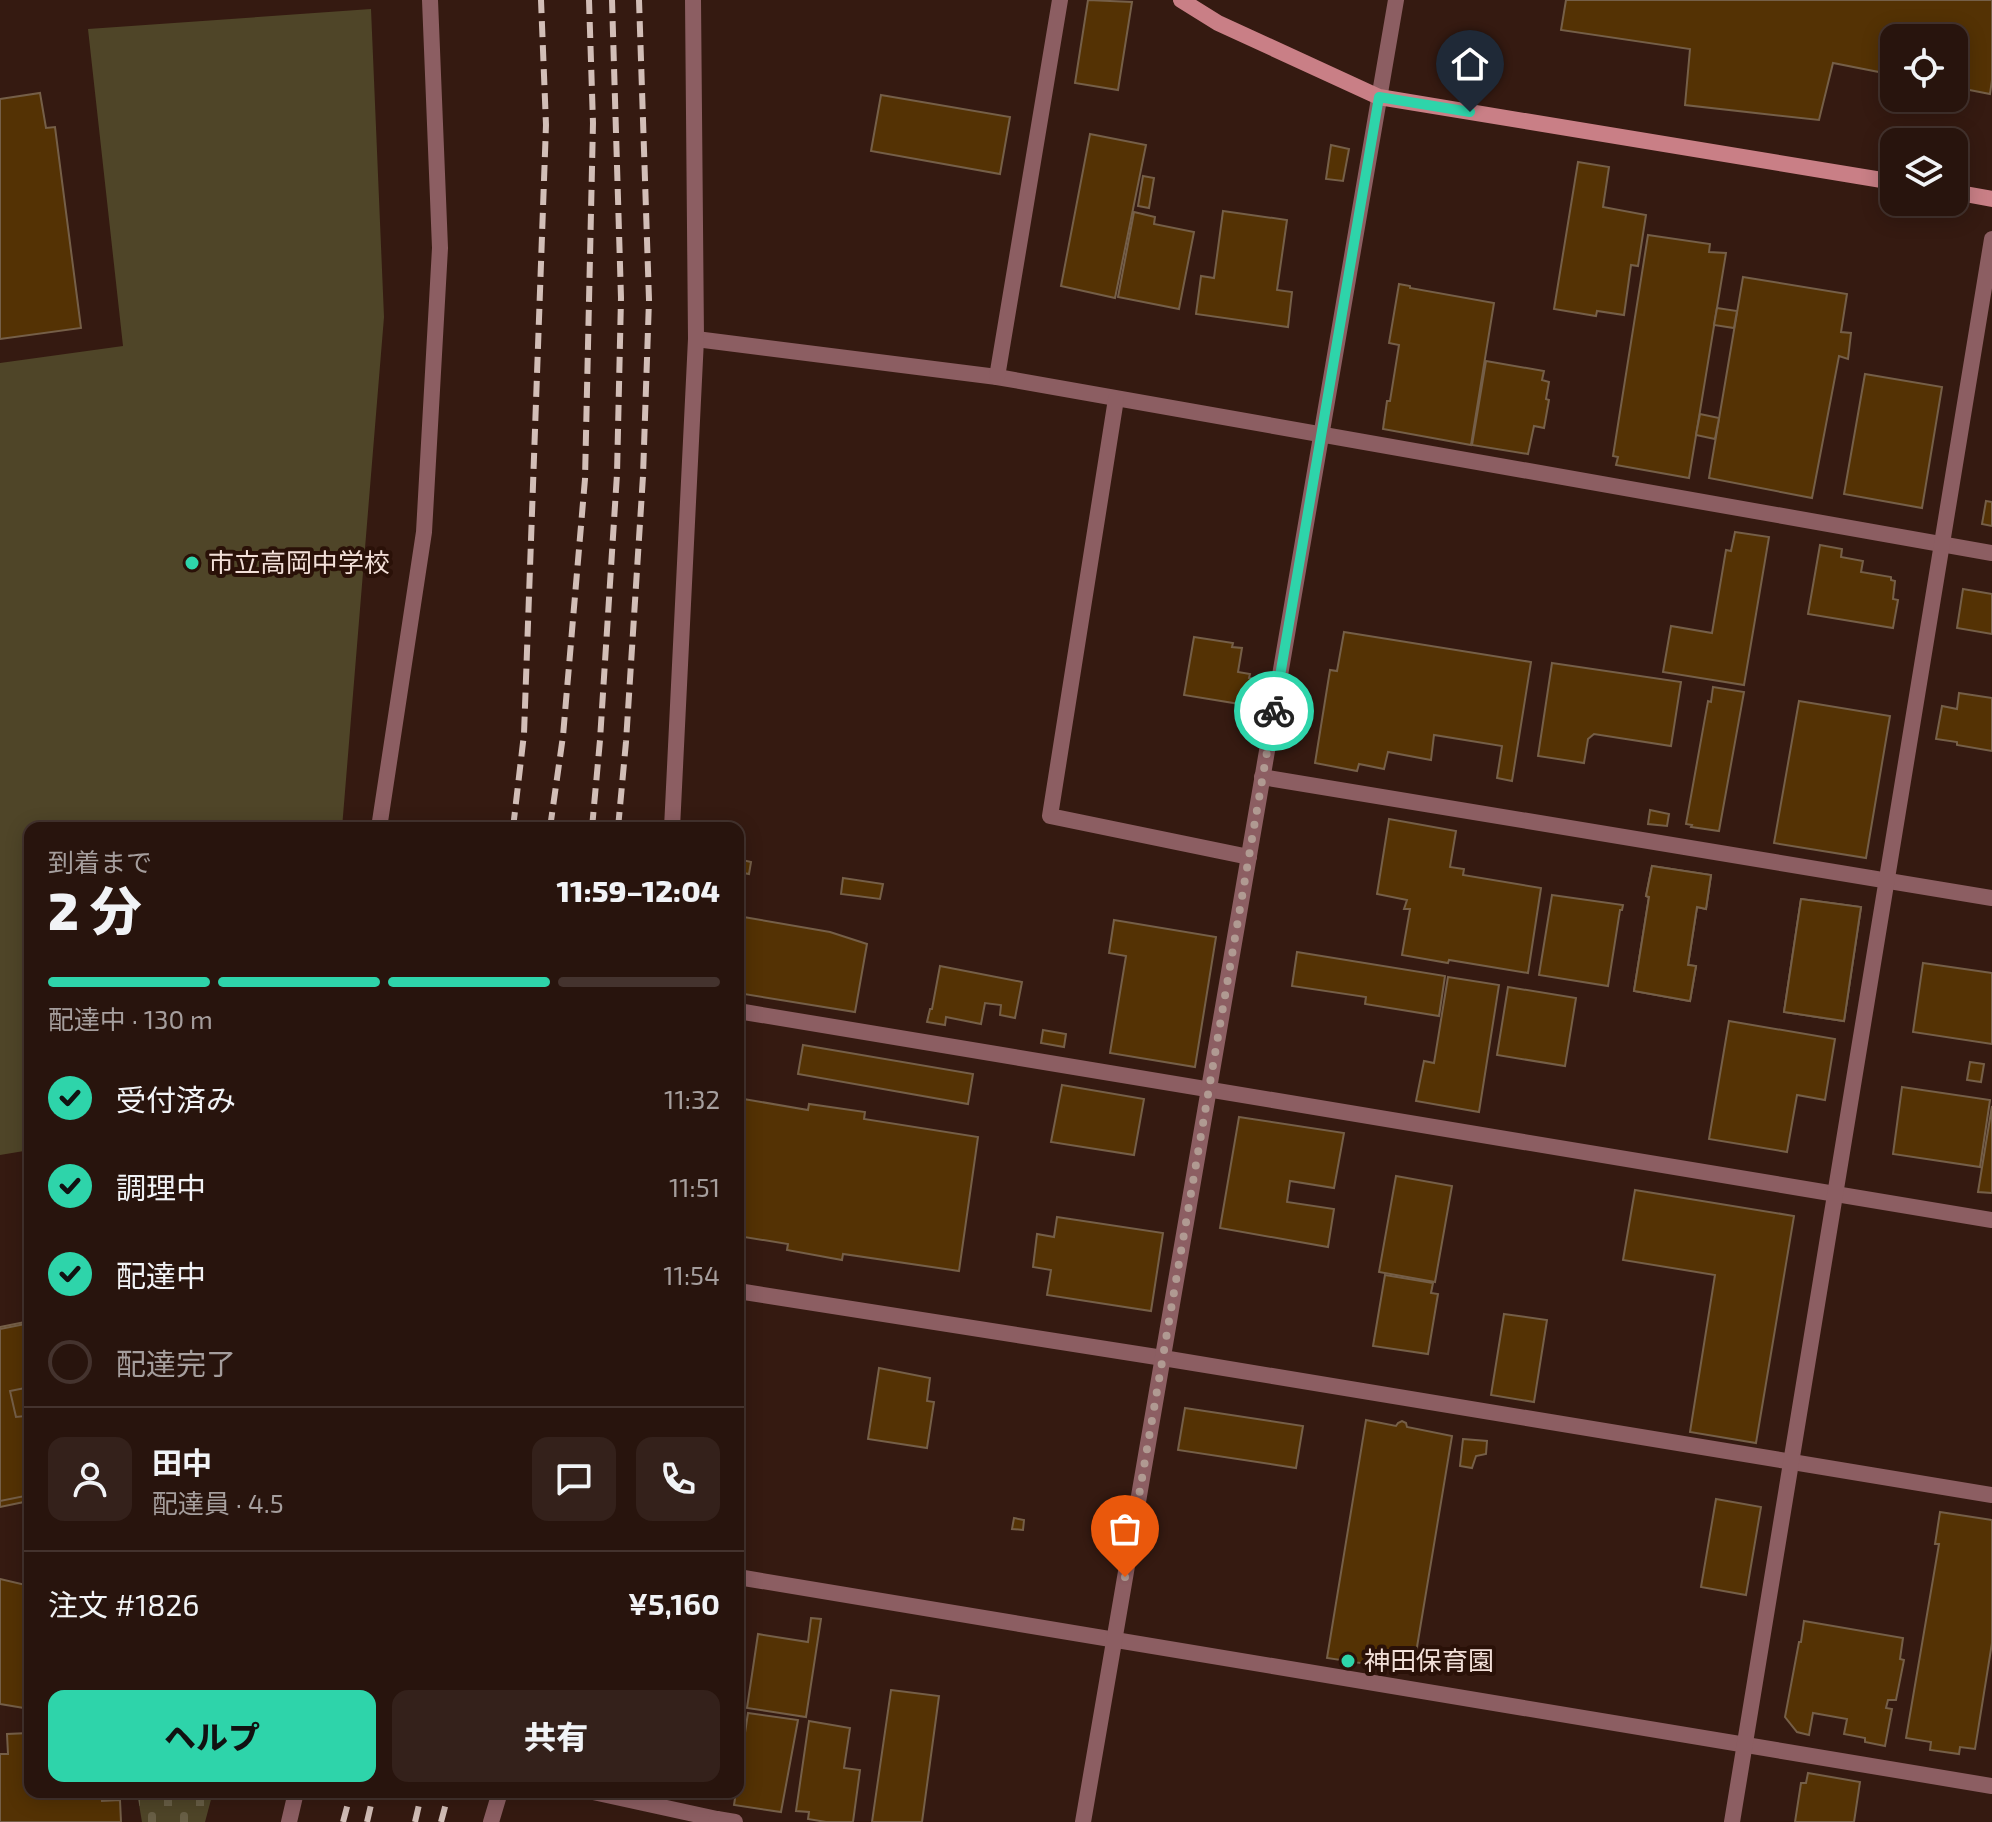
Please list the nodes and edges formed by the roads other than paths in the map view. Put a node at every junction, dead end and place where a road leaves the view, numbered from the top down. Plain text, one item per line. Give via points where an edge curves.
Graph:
1 (430, 0) edge
2 (693, 0) edge
3 (1060, 0) edge
4 (1181, 0) edge
5 (1396, 0) edge
6 (1379, 97) junction
7 (1880, 180) edge
8 (1968, 195) edge
9 (1992, 199) edge
10 (1992, 239) edge
11 (696, 339) junction
12 (997, 377) junction
13 (1116, 399) junction
14 (1321, 435) junction
15 (1942, 544) junction
16 (1992, 553) edge
17 (1262, 777) junction
18 (380, 822) edge
19 (672, 822) edge
20 (1249, 857) junction
21 (1887, 881) junction
22 (1992, 898) edge
23 (744, 1012) edge
24 (1209, 1089) junction
25 (1835, 1194) junction
26 (1992, 1220) edge
27 (744, 1292) edge
28 (1163, 1358) junction
29 (1792, 1462) junction
30 (1992, 1495) edge
31 (744, 1578) edge
32 (1115, 1640) junction
33 (1745, 1745) junction
34 (1992, 1786) edge
35 (295, 1798) edge
36 (498, 1798) edge
37 (620, 1798) edge
38 (717, 1820) edge
39 (289, 1822) edge
40 (491, 1822) edge
41 (735, 1822) edge
42 (1083, 1822) edge
43 (1732, 1822) edge

1 - 18 street via 440,248 425,516
2 - 11 street
3 - 12 street
4 - 6 street via 1218,23
5 - 6 street
6 - 7 street
6 - 14 street
8 - 9 street
10 - 15 street
11 - 12 street
11 - 19 street
12 - 13 street
13 - 14 street
13 - 20 street via 1050,816
14 - 15 street
14 - 17 street
15 - 16 street
15 - 21 street
17 - 20 street
17 - 21 street
20 - 24 street
21 - 22 street
21 - 25 street
23 - 24 street
24 - 25 street
24 - 28 street
25 - 26 street
25 - 29 street
27 - 28 street
28 - 29 street
28 - 32 street
29 - 30 street
29 - 33 street
31 - 32 street
32 - 33 street
32 - 42 street
33 - 34 street
33 - 43 street
35 - 39 street
36 - 40 street
37 - 38 street
38 - 41 street

